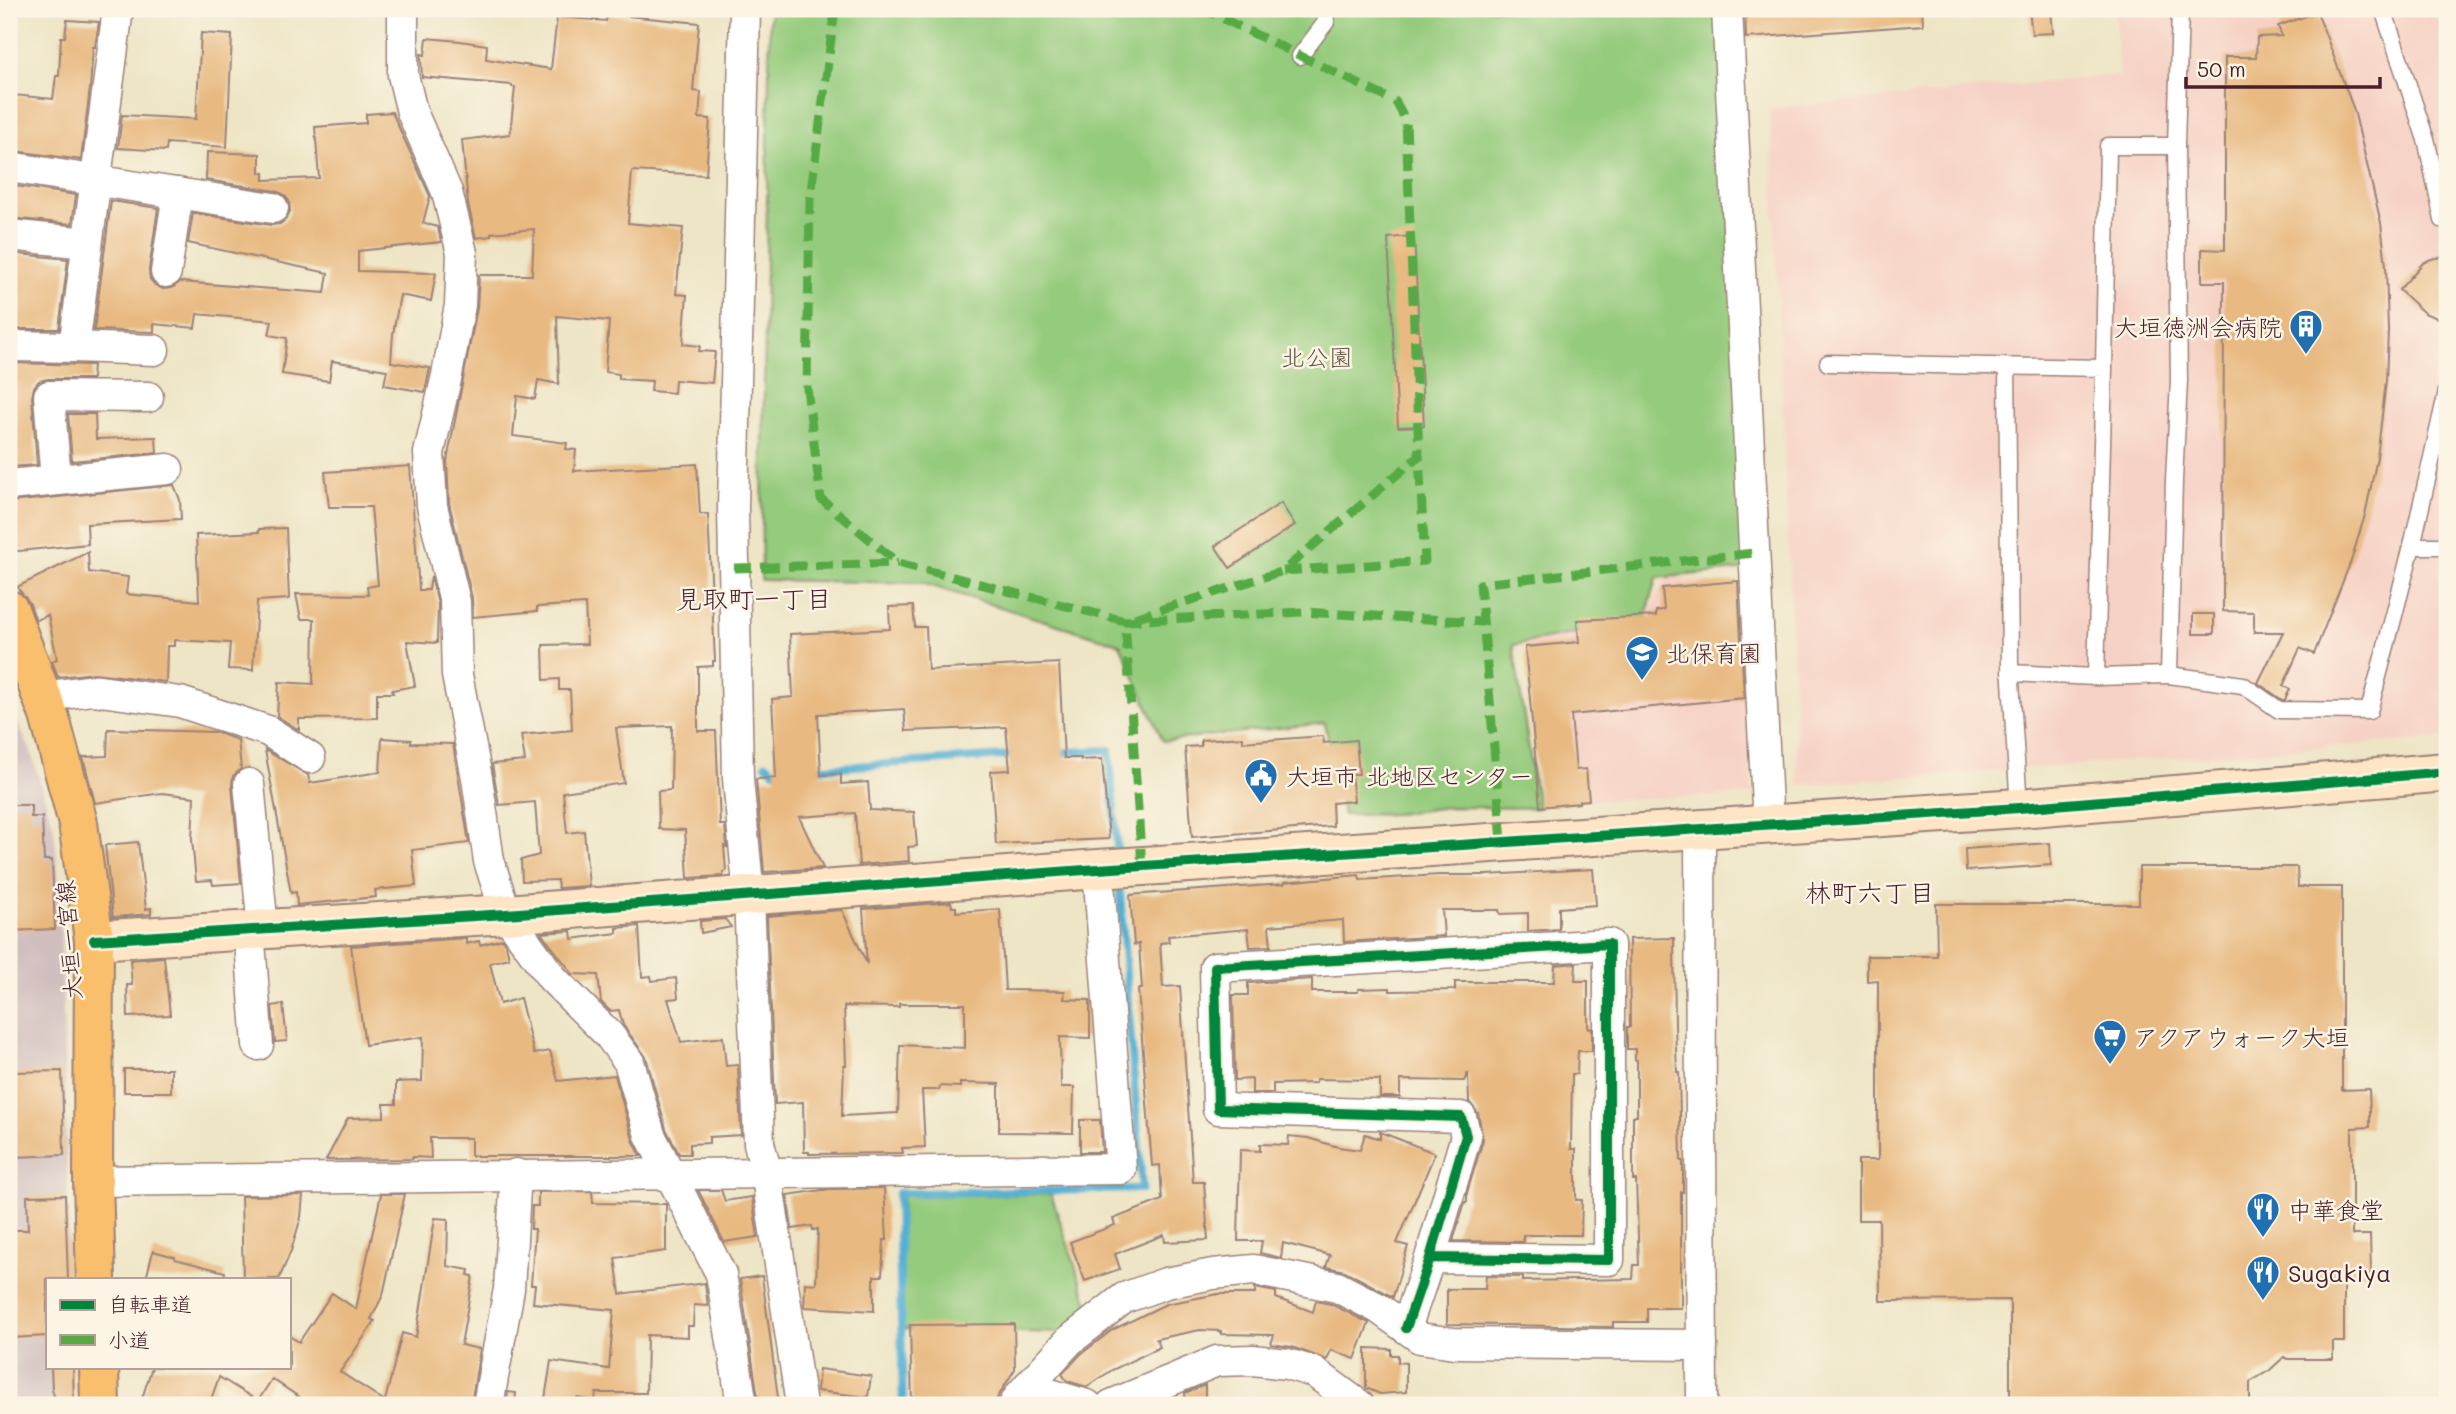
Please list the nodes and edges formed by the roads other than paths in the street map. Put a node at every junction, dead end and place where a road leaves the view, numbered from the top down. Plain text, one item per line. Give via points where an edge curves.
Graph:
1 (118, 9) edge
2 (403, 9) edge
3 (745, 9) edge
4 (1325, 9) edge
5 (1727, 9) edge
6 (2180, 9) edge
7 (2383, 9) edge
8 (1300, 55) dead end
9 (2176, 146) junction
10 (9, 167) edge
11 (96, 180) junction
12 (178, 193) junction
13 (272, 208) dead end
14 (2447, 220) edge
15 (9, 236) edge
16 (87, 243) junction
17 (166, 272) dead end
18 (9, 346) edge
19 (74, 347) junction
20 (153, 350) dead end
21 (1828, 363) dead end
22 (2007, 367) junction
23 (2104, 368) junction
24 (2447, 391) edge
25 (149, 397) dead end
26 (168, 469) dead end
27 (56, 480) junction
28 (9, 485) edge
29 (2412, 546) junction
30 (2447, 546) edge
31 (9, 610) edge
32 (2011, 673) junction
33 (2169, 675) junction
34 (2096, 677) junction
35 (42, 697) junction
36 (310, 758) dead end
37 (2447, 772) edge
38 (249, 784) dead end
39 (2019, 808) junction
40 (1768, 826) junction
41 (1700, 829) junction
42 (1098, 869) junction
43 (749, 897) junction
44 (506, 914) junction
45 (256, 930) junction
46 (94, 940) junction
47 (258, 1045) dead end
48 (766, 1171) junction
49 (516, 1174) junction
50 (670, 1175) junction
51 (93, 1181) junction
52 (1430, 1258) junction
53 (96, 1278) edge
54 (1406, 1328) junction
55 (1702, 1345) junction
56 (99, 1368) edge
57 (1021, 1396) edge
58 (100, 1405) edge
59 (488, 1405) edge
60 (742, 1405) edge
61 (801, 1405) edge
62 (1087, 1405) edge
63 (1111, 1405) edge
64 (1359, 1405) edge
65 (1702, 1405) edge

1 - 11 street
2 - 44 street via 403,75 412,112 447,192 462,253 460,305 429,453 432,506 455,602 457,676 489,861
3 - 43 street via 733,508 738,779
4 - 8 lane via 1326,22
5 - 40 street
6 - 9 lane
7 - 14 lane via 2427,143 2443,220
9 - 23 lane via 2108,146
9 - 33 lane via 2179,381
10 - 11 street
11 - 12 street
11 - 16 street
12 - 13 street
12 - 17 street
15 - 16 street
16 - 19 street
18 - 19 street
19 - 20 street
21 - 22 lane
22 - 23 lane
22 - 32 lane
23 - 34 lane
24 - 29 lane
25 - 27 street via 49,396
26 - 27 street
27 - 28 street
29 - 30 lane
29 - 33 lane via 2369,711 2279,710 2243,685
31 - 35 main road, 大垣一宮線
32 - 34 lane
32 - 39 lane
33 - 34 lane
35 - 36 street via 93,690 180,702 268,731
35 - 46 main road, 大垣一宮線 via 78,823
37 - 39 street
38 - 45 street
39 - 40 street
40 - 41 street
41 - 42 street
41 - 55 street
42 - 43 street
42 - 48 street via 1121,1169
43 - 44 street
43 - 48 street via 759,1143
44 - 45 street
44 - 50 street via 552,978 609,1035 629,1062 650,1135
45 - 46 street
45 - 47 street
46 - 51 main road, 大垣一宮線
48 - 50 street
48 - 61 street
49 - 50 street
49 - 51 street
49 - 59 street via 509,1289
50 - 60 street via 721,1274
51 - 53 main road, 大垣一宮線
52 - 52 street via 1466,1136 1461,1117 1218,1109 1215,967 1609,944 1609,1260
52 - 54 street
54 - 55 street via 1420,1338 1454,1343
54 - 57 street via 1336,1287 1254,1270 1213,1274 1166,1283 1124,1298 1069,1341
55 - 65 street
56 - 58 main road
57 - 62 street
63 - 64 street via 1217,1361 1253,1360 1287,1363 1314,1372

